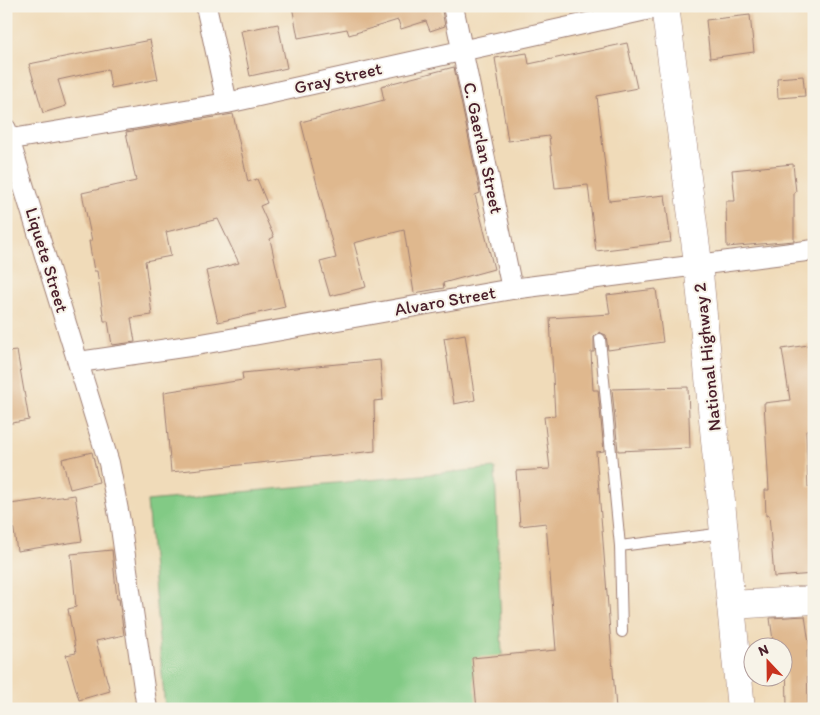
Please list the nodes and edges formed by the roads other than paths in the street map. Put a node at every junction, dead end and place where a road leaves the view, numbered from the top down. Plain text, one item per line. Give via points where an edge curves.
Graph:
1 (206, 6) edge
2 (454, 6) edge
3 (665, 6) edge
4 (462, 50) junction
5 (227, 103) junction
6 (7, 137) edge
7 (814, 250) edge
8 (698, 263) junction
9 (512, 289) junction
10 (600, 339) dead end
11 (78, 362) junction
12 (725, 533) junction
13 (620, 546) junction
14 (814, 600) edge
15 (731, 605) junction
16 (622, 632) dead end
17 (147, 709) edge
18 (741, 709) edge

1 - 5 street
2 - 4 street, C. Gaerlan Street
3 - 4 street, Gray Street
3 - 8 main road, National Highway 2
4 - 5 street, Gray Street
4 - 9 street, C. Gaerlan Street
5 - 6 street, Gray Street
6 - 11 street, Liquete Street
7 - 8 street, Alvaro Street
8 - 9 street, Alvaro Street
8 - 12 main road, National Highway 2
9 - 11 street, Alvaro Street via 196,345
10 - 13 lane
11 - 17 street, Liquete Street via 109,463
12 - 13 lane
12 - 15 main road, National Highway 2
13 - 16 lane
14 - 15 main road
15 - 18 main road, National Highway 2

